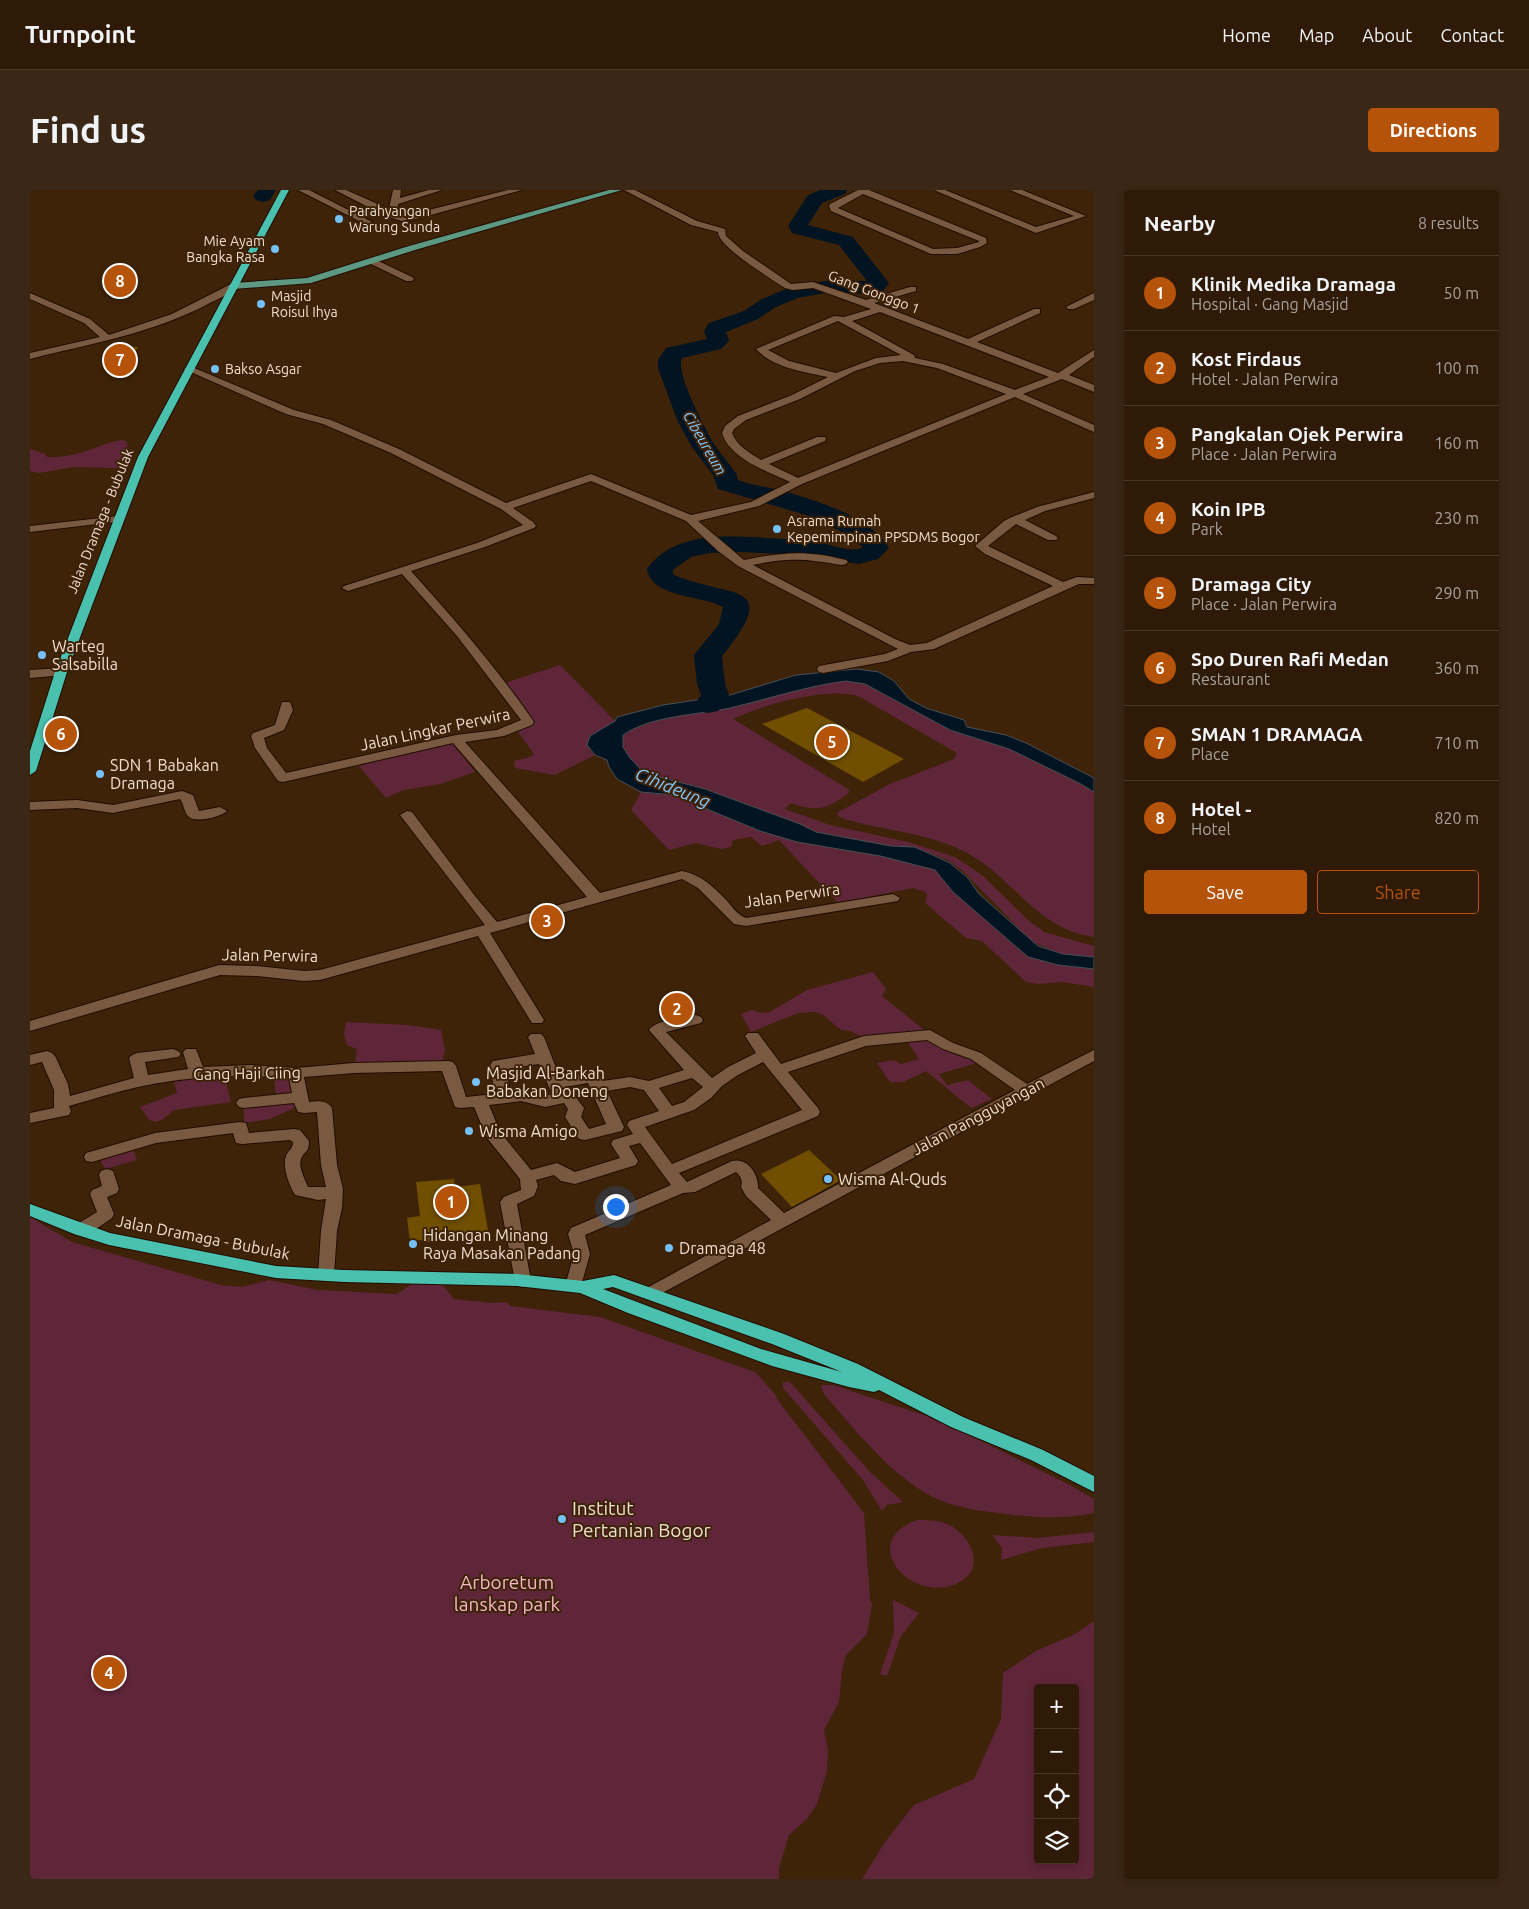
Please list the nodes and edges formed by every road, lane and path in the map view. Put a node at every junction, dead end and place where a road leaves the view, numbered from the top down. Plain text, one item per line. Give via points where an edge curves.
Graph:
1 (285, 190) edge
2 (302, 190) edge
3 (339, 190) edge
4 (397, 190) edge
5 (438, 190) edge
6 (518, 190) edge
7 (618, 190) edge
8 (628, 190) edge
9 (938, 190) edge
10 (1014, 190) edge
11 (864, 191) edge
12 (396, 202) junction
13 (392, 212) junction
14 (376, 226) dead end
15 (372, 261) junction
16 (409, 279) dead end
17 (233, 286) junction
18 (913, 289) dead end
19 (30, 296) edge
20 (1094, 296) edge
21 (866, 303) junction
22 (1071, 307) dead end
23 (880, 309) junction
24 (1037, 311) dead end
25 (844, 320) junction
26 (106, 338) junction
27 (969, 342) junction
28 (30, 356) edge
29 (1091, 359) edge
30 (914, 360) junction
31 (189, 369) junction
32 (1060, 375) junction
33 (837, 376) junction
34 (1094, 388) edge
35 (1016, 394) junction
36 (1093, 428) edge
37 (821, 439) dead end
38 (760, 464) junction
39 (798, 482) junction
40 (1094, 495) edge
41 (505, 507) junction
42 (118, 519) junction
43 (690, 519) junction
44 (1016, 519) junction
45 (30, 529) edge
46 (1052, 538) dead end
47 (842, 562) dead end
48 (742, 564) junction
49 (404, 570) junction
50 (1094, 582) edge
51 (1062, 586) junction
52 (348, 588) dead end
53 (909, 648) junction
54 (823, 669) dead end
55 (61, 672) junction
56 (30, 674) edge
57 (286, 705) dead end
58 (456, 739) junction
59 (30, 771) edge
60 (30, 806) edge
61 (220, 811) dead end
62 (407, 815) dead end
63 (596, 898) junction
64 (893, 898) dead end
65 (487, 928) junction
66 (537, 1020) dead end
67 (696, 1020) dead end
68 (30, 1026) edge
69 (753, 1036) dead end
70 (536, 1037) dead end
71 (191, 1052) dead end
72 (173, 1054) dead end
73 (765, 1055) junction
74 (1094, 1055) edge
75 (544, 1058) junction
76 (30, 1060) edge
77 (778, 1070) junction
78 (695, 1072) junction
79 (197, 1073) junction
80 (296, 1073) junction
81 (142, 1081) junction
82 (650, 1086) junction
83 (598, 1087) junction
84 (713, 1087) junction
85 (558, 1090) junction
86 (1025, 1090) junction
87 (300, 1097) junction
88 (503, 1098) junction
89 (480, 1101) junction
90 (62, 1103) junction
91 (244, 1104) dead end
92 (669, 1113) junction
93 (30, 1118) edge
94 (643, 1136) junction
95 (92, 1157) dead end
96 (670, 1171) junction
97 (107, 1175) dead end
98 (527, 1177) junction
99 (681, 1187) junction
100 (334, 1192) junction
101 (30, 1210) edge
102 (782, 1222) junction
103 (80, 1230) junction
104 (326, 1275) junction
105 (523, 1281) junction
106 (578, 1286) junction
107 (651, 1293) junction
108 (888, 1388) junction
109 (1094, 1485) edge

1 - 17 highway, Jalan Dramaga - Bubulak
2 - 14 street
3 - 13 street
4 - 12 street
5 - 12 street
6 - 13 street via 408,219 396,217
7 - 15 main road
8 - 21 street, Gang Gonggo 1 via 694,223 722,231 722,237 740,253 788,286 818,286
9 - 10 street via 1036,230 1082,216
11 - 11 street via 837,203 834,209 931,252 965,249 983,243 983,240
12 - 13 street
15 - 16 street
15 - 17 main road via 308,280
17 - 26 street via 182,314
17 - 31 highway, Jalan Dramaga - Bubulak
18 - 21 street
19 - 26 street via 87,321
20 - 22 street
21 - 23 street, Gang Gonggo 1
23 - 25 street
23 - 27 street, Gang Gonggo 1
24 - 27 street
25 - 30 street
25 - 33 street via 837,318 761,348 786,362
26 - 28 street
27 - 32 street, Gang Gonggo 1
29 - 32 street
30 - 33 street via 879,360
30 - 35 street via 940,366
31 - 41 street via 395,451
31 - 42 highway, Jalan Dramaga - Bubulak via 143,457
32 - 34 street, Gang Gonggo 1
32 - 35 street
33 - 38 street via 742,418 729,428 727,434 733,444
35 - 36 street
35 - 39 street
37 - 38 street
38 - 39 street
39 - 43 street via 766,499 737,509
40 - 44 street
41 - 43 street via 591,477
41 - 49 street via 530,526
42 - 45 street
42 - 55 highway, Jalan Dramaga - Bubulak
43 - 48 street via 726,554
44 - 46 street
44 - 51 street via 981,546
47 - 48 street via 800,555
48 - 53 street via 891,642
49 - 52 street
49 - 58 street, Jalan Lingkar Perwira via 461,633 528,722 500,733
50 - 51 street via 1082,579
51 - 53 street via 930,646
53 - 54 street via 888,657
55 - 56 street
55 - 59 highway, Jalan Dramaga - Bubulak
57 - 58 street, Jalan Lingkar Perwira via 280,727 257,736 283,778
58 - 63 street
60 - 61 street via 77,804 113,809 182,795 188,798 196,816
62 - 65 street via 432,845
63 - 64 street, Jalan Perwira via 686,875 698,882 739,921 746,922
63 - 65 street, Jalan Perwira
65 - 66 street
65 - 68 street, Jalan Perwira via 320,975 219,970
67 - 78 street via 656,1030
69 - 73 street
70 - 75 street
71 - 79 street
72 - 81 street via 137,1058
73 - 77 street
73 - 84 street via 733,1071
74 - 86 street, Jalan Pangguyangan
75 - 85 street
75 - 88 street via 498,1065
76 - 90 street via 47,1056 60,1082
77 - 86 street via 864,1041 930,1035 948,1046 976,1056
77 - 96 street via 812,1112
78 - 82 street
78 - 84 street
79 - 80 street, Gang Haji Ciing via 251,1070
79 - 81 street, Gang Haji Ciing
80 - 87 street
80 - 89 street, Gang Haji Ciing via 354,1068 449,1068 460,1103
81 - 90 street, Gang Haji Ciing
82 - 83 street via 630,1082
82 - 92 street
83 - 85 street via 593,1077
83 - 85 street via 616,1126 585,1135 573,1117 576,1108
84 - 92 street via 690,1106
85 - 88 street via 545,1102 521,1096
86 - 102 street, Jalan Pangguyangan
87 - 91 street
87 - 100 street via 304,1108 324,1108
88 - 89 street
89 - 98 street via 492,1132
90 - 93 street, Gang Haji Ciing via 63,1111
92 - 94 street via 635,1125
94 - 96 street
94 - 98 street via 619,1144 630,1161 575,1178 567,1177 556,1169
95 - 100 street via 155,1138 240,1127 242,1139 294,1134 301,1141 301,1149 294,1156 292,1165 301,1191
96 - 99 street
97 - 103 street via 111,1189 98,1194 106,1214
98 - 105 street via 527,1193 508,1202
99 - 102 street via 689,1188 738,1166 751,1177 752,1192
99 - 106 street via 578,1232 582,1254
100 - 104 street
101 - 103 highway, Jalan Dramaga - Bubulak
102 - 107 street, Jalan Pangguyangan
103 - 104 highway, Jalan Dramaga - Bubulak via 198,1258 276,1272
104 - 105 highway, Jalan Dramaga - Bubulak
105 - 106 highway, Jalan Dramaga - Bubulak
106 - 107 highway via 614,1281
106 - 108 highway via 752,1353 836,1379
107 - 108 highway via 798,1346
108 - 109 highway via 957,1422 1037,1455

